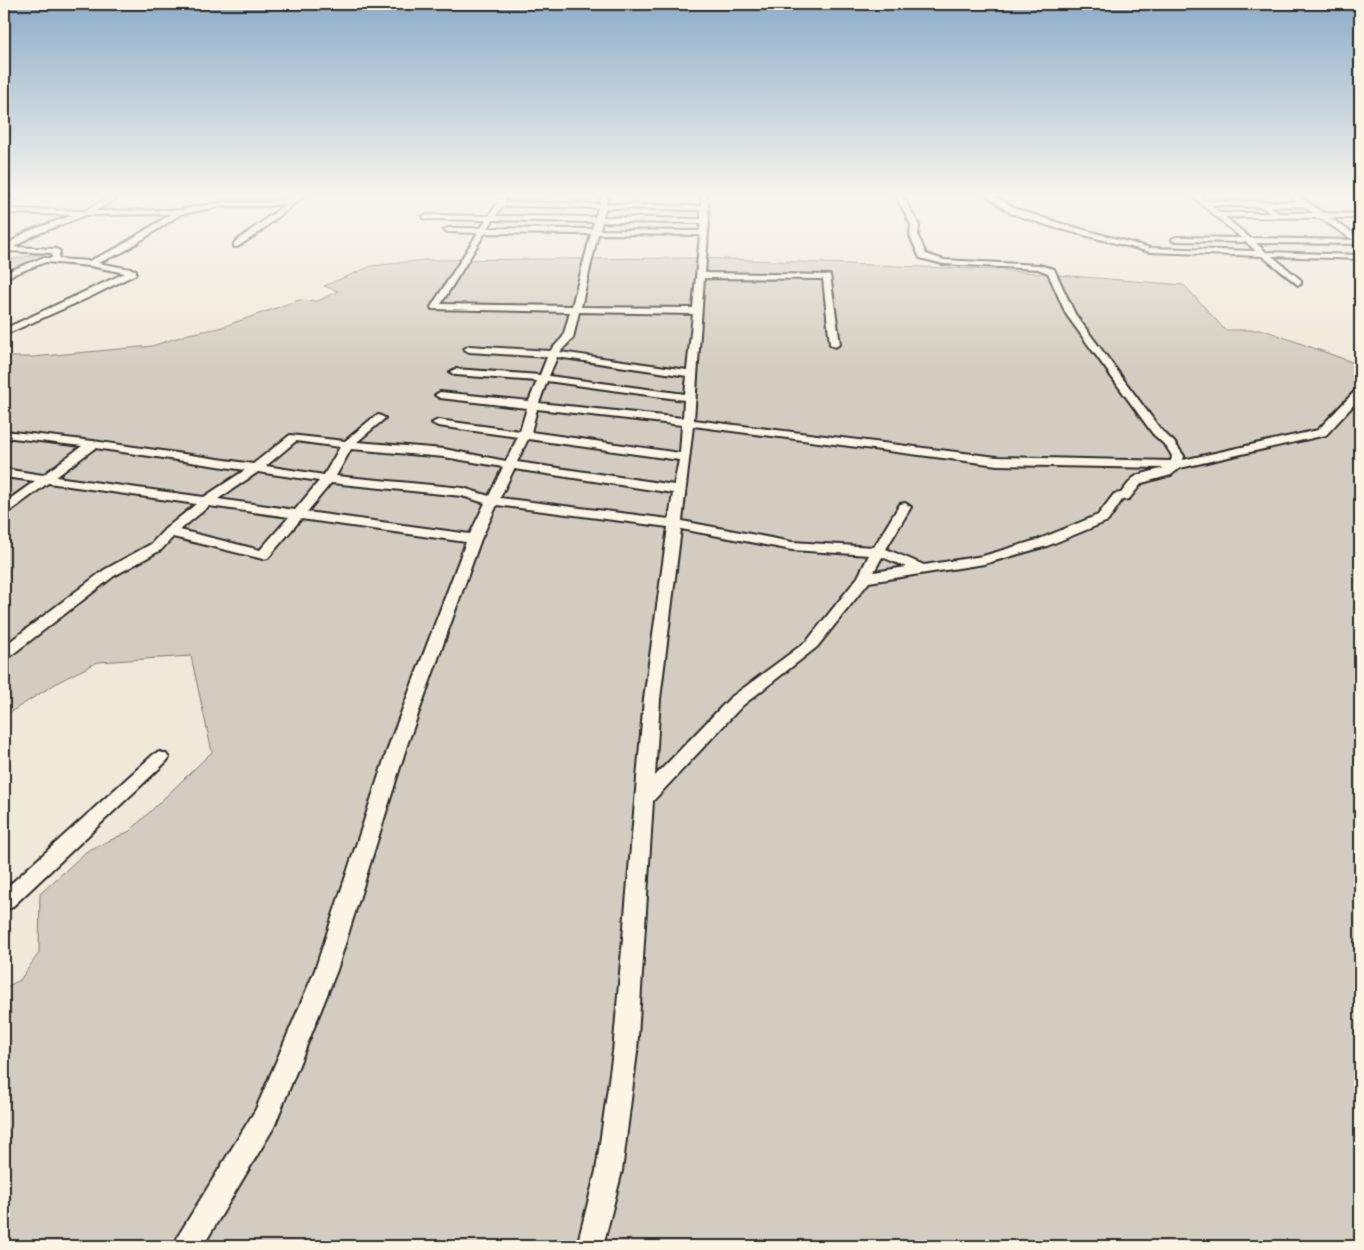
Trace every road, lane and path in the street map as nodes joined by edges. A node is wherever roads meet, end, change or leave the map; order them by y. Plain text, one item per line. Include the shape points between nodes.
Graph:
1 (56, 252) edge
2 (115, 252) edge
3 (469, 252) edge
4 (588, 252) edge
5 (703, 252) edge
6 (921, 252) edge
7 (1217, 252) edge
8 (1264, 254) junction
9 (1360, 257) edge
10 (57, 261) junction
11 (90, 264) junction
12 (701, 275) junction
13 (4, 276) edge
14 (1298, 282) dead end
15 (575, 308) junction
16 (698, 311) junction
17 (4, 332) edge
18 (835, 344) dead end
19 (469, 349) dead end
20 (554, 354) junction
21 (456, 372) dead end
22 (692, 374) junction
23 (545, 378) junction
24 (1360, 392) edge
25 (440, 396) dead end
26 (690, 398) junction
27 (533, 404) junction
28 (379, 418) dead end
29 (687, 422) junction
30 (438, 423) dead end
31 (4, 434) edge
32 (525, 434) junction
33 (93, 444) junction
34 (347, 446) junction
35 (685, 457) junction
36 (510, 465) junction
37 (1176, 465) junction
38 (256, 468) junction
39 (4, 472) edge
40 (46, 478) junction
41 (328, 479) junction
42 (680, 490) junction
43 (492, 501) junction
44 (206, 502) junction
45 (905, 507) dead end
46 (4, 509) edge
47 (300, 513) junction
48 (674, 524) junction
49 (170, 532) junction
50 (474, 539) junction
51 (878, 551) junction
52 (922, 569) junction
53 (864, 578) junction
54 (4, 653) edge
55 (160, 758) dead end
56 (644, 799) junction
57 (4, 902) edge
58 (188, 1246) edge
59 (590, 1246) edge

1 - 10 street
2 - 11 street
3 - 15 street via 435,306
4 - 15 street
5 - 12 street
6 - 37 street via 923,256 943,262 1039,266 1051,270 1071,314 1157,432 1170,444 1178,456
7 - 8 street
8 - 9 street
8 - 14 street
10 - 11 street
10 - 13 street via 45,260
11 - 17 street via 133,272
12 - 16 street
12 - 18 street via 827,277
15 - 16 street
15 - 20 street via 568,338
16 - 22 street
19 - 20 street
20 - 22 street
20 - 23 street
21 - 23 street
22 - 26 street
23 - 26 street
23 - 27 street
24 - 37 street via 1322,433
25 - 27 street
26 - 29 street
27 - 29 street
27 - 32 street
28 - 34 street
29 - 35 street
29 - 37 street via 997,461
30 - 32 street
31 - 33 street
32 - 35 street
32 - 36 street
33 - 38 street
33 - 40 street
34 - 36 street via 444,453
34 - 38 street via 294,437
34 - 41 street
35 - 42 street
36 - 42 street
36 - 43 street
37 - 52 street via 1161,475 1138,480 1125,496 1118,497 1103,518 1042,543 984,560
38 - 41 street
38 - 44 street
39 - 40 street
40 - 44 street
40 - 46 street
41 - 43 street via 463,492
41 - 47 street
42 - 48 street
43 - 48 street
43 - 50 street
44 - 47 street
44 - 49 street
45 - 51 street
47 - 49 street via 263,555
47 - 50 street
48 - 51 street via 792,546
48 - 56 street via 652,699
49 - 54 street via 156,546 109,573
50 - 58 street via 398,745 326,970 265,1118
51 - 52 street
51 - 53 street
52 - 53 street
53 - 56 street via 812,644 736,702
55 - 57 street
56 - 59 street via 625,1052 609,1171

